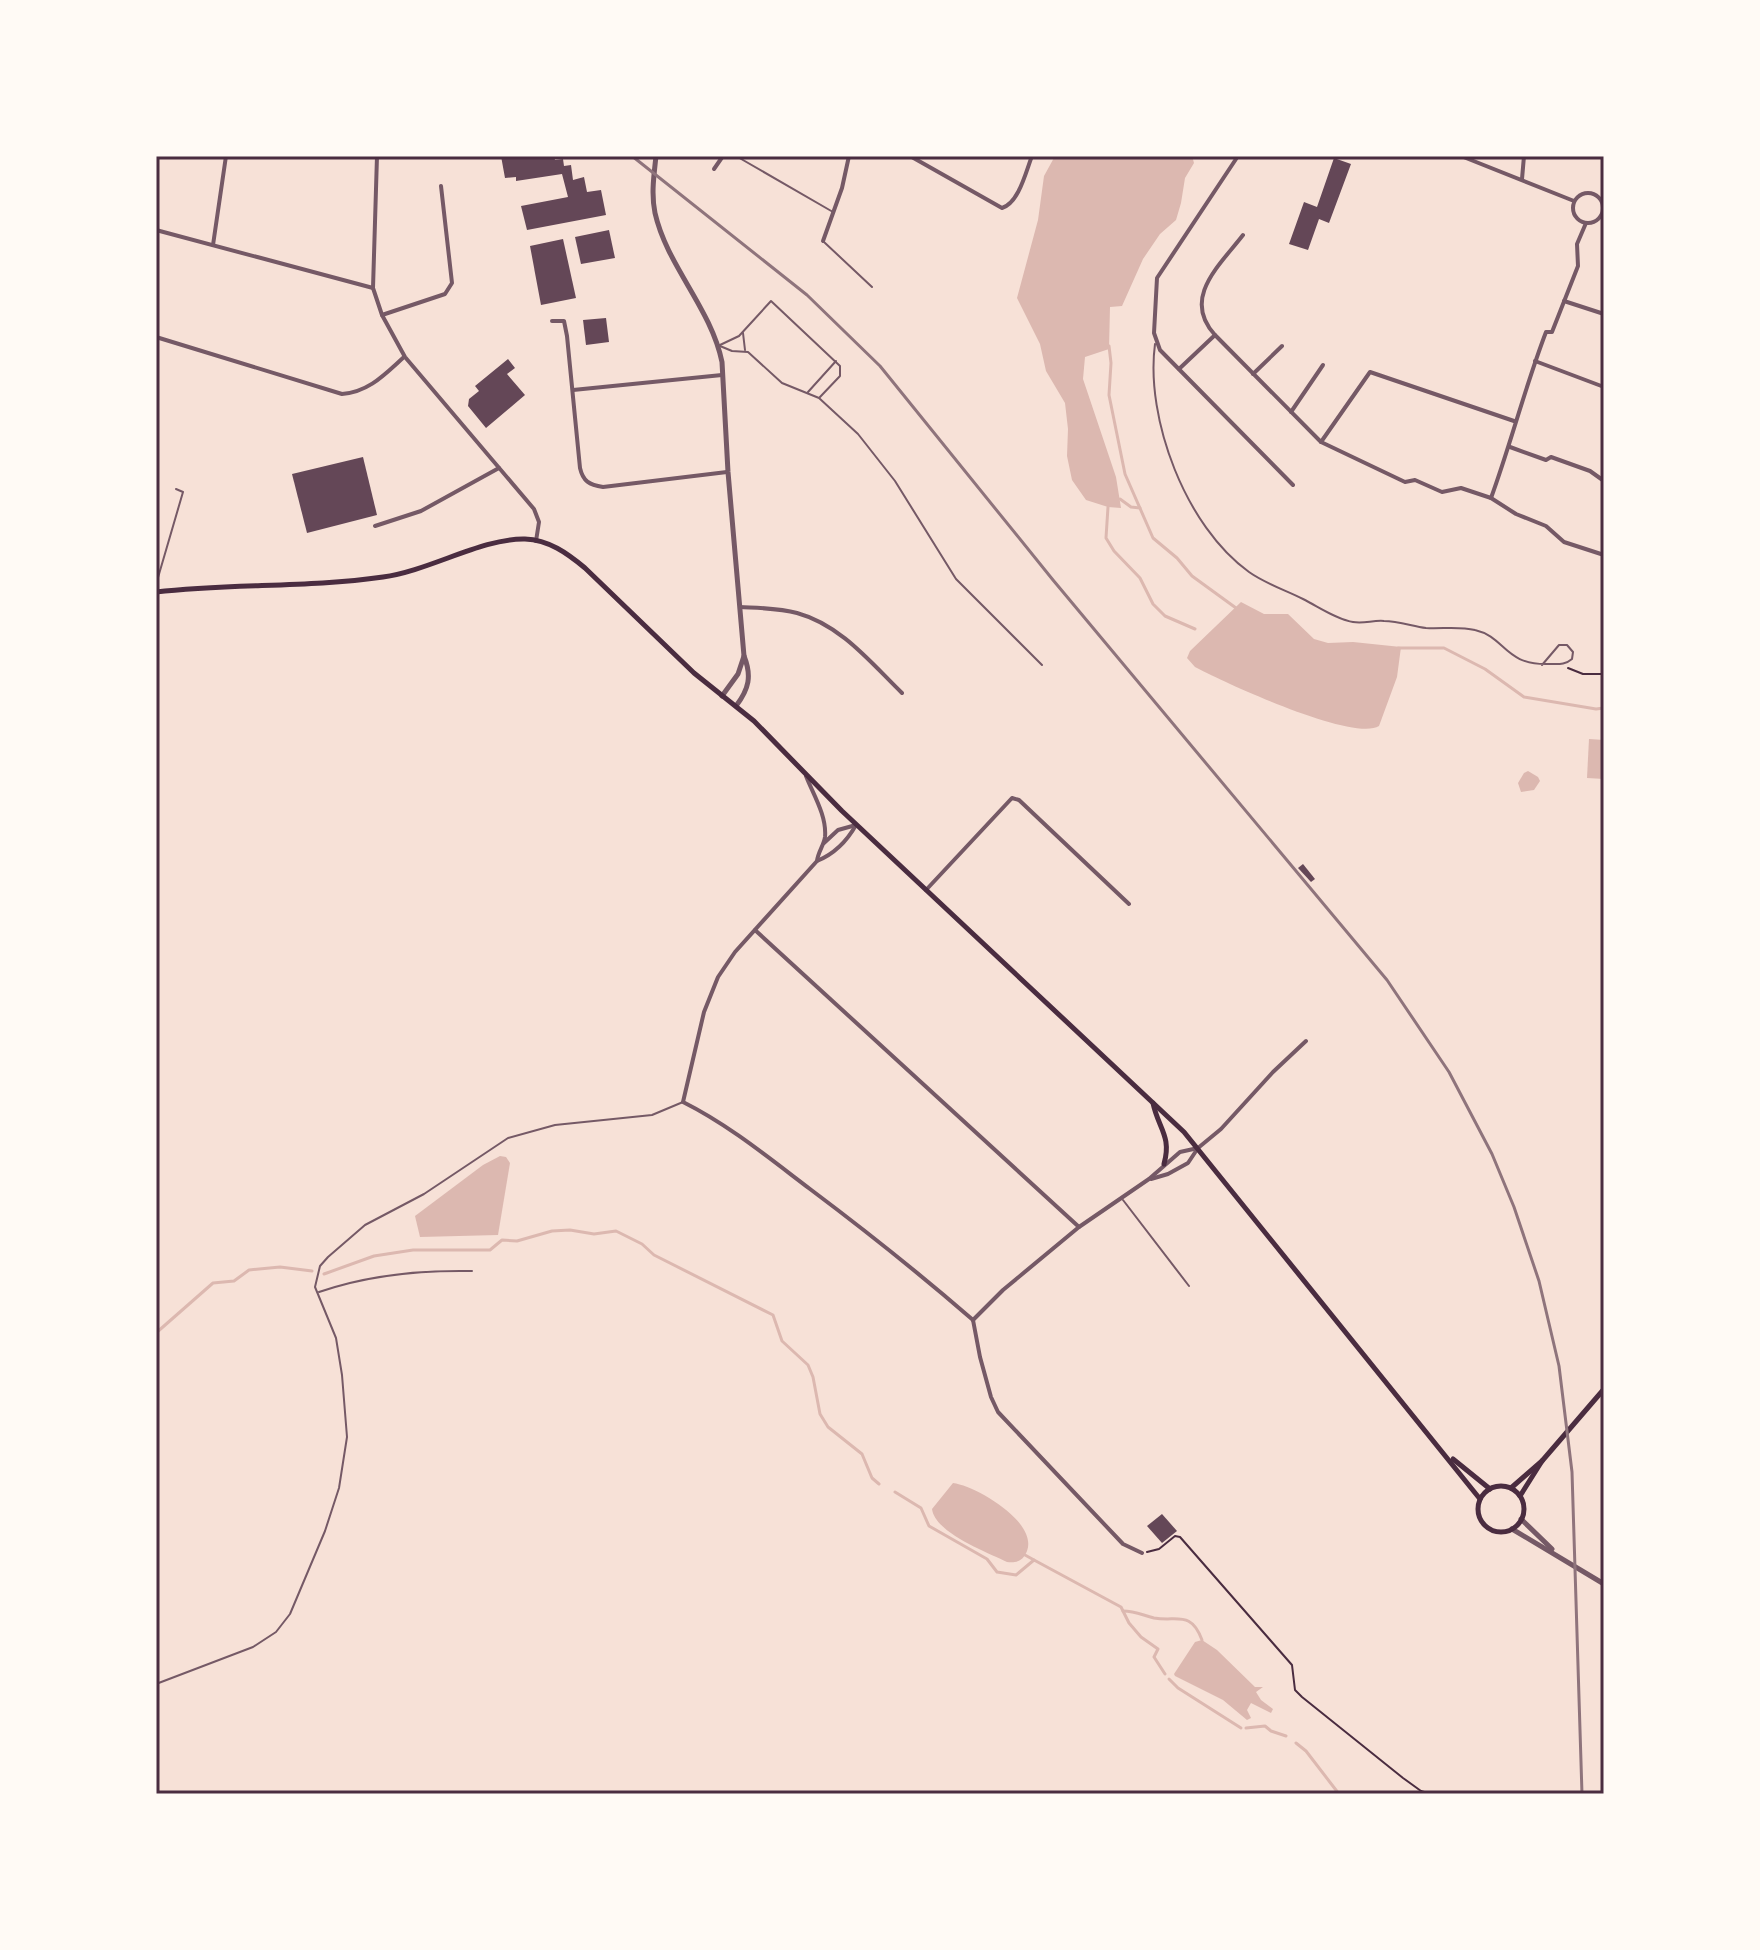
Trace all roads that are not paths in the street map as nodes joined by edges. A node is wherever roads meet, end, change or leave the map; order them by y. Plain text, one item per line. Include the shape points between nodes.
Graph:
1 (226, 156) edge
2 (377, 156) edge
3 (656, 156) edge
4 (723, 156) edge
5 (736, 156) edge
6 (849, 156) edge
7 (910, 156) edge
8 (1032, 156) edge
9 (1238, 156) edge
10 (1461, 156) edge
11 (1524, 156) edge
12 (1473, 158) edge
13 (714, 169) dead end
14 (1522, 179) junction
15 (441, 186) dead end
16 (1604, 190) edge
17 (1597, 196) junction
18 (1574, 201) junction
19 (834, 213) junction
20 (1603, 214) edge
21 (1586, 223) junction
22 (156, 230) edge
23 (1243, 235) dead end
24 (823, 241) joint
25 (213, 245) junction
26 (872, 287) dead end
27 (373, 288) junction
28 (1564, 301) junction
29 (1604, 314) edge
30 (382, 315) junction
31 (552, 321) dead end
32 (743, 332) junction
33 (1215, 335) junction
34 (156, 337) edge
35 (1155, 342) junction
36 (719, 345) junction
37 (1282, 346) dead end
38 (745, 351) junction
39 (405, 357) junction
40 (837, 361) junction
41 (1535, 361) junction
42 (1323, 365) dead end
43 (1179, 369) junction
44 (1253, 374) junction
45 (724, 375) junction
46 (1604, 387) edge
47 (573, 390) junction
48 (807, 393) junction
49 (819, 398) junction
50 (1291, 412) junction
51 (1514, 421) junction
52 (1321, 442) junction
53 (1510, 447) junction
54 (500, 468) junction
55 (728, 472) junction
56 (1604, 481) edge
57 (1293, 485) dead end
58 (176, 489) dead end
59 (1491, 498) junction
60 (375, 526) dead end
61 (536, 541) junction
62 (1604, 555) edge
63 (157, 592) edge
64 (740, 607) junction
65 (744, 656) junction
66 (1042, 665) dead end
67 (1542, 665) junction
68 (902, 693) dead end
69 (722, 696) junction
70 (736, 706) junction
71 (806, 776) junction
72 (856, 825) junction
73 (823, 845) junction
74 (817, 861) junction
75 (926, 890) junction
76 (1129, 904) dead end
77 (755, 930) junction
78 (1306, 1041) dead end
79 (683, 1102) junction
80 (1153, 1102) junction
81 (1198, 1148) junction
82 (1164, 1164) junction
83 (1149, 1179) junction
84 (1122, 1199) junction
85 (1079, 1227) junction
86 (472, 1271) dead end
87 (1189, 1286) dead end
88 (318, 1292) junction
89 (973, 1320) junction
90 (1604, 1389) edge
91 (1449, 1457) junction
92 (1542, 1461) junction
93 (1511, 1488) junction
94 (1490, 1489) junction
95 (1520, 1496) junction
96 (1480, 1499) junction
97 (1521, 1519) junction
98 (1512, 1529) junction
99 (1142, 1553) road end
100 (1556, 1553) junction
101 (1601, 1583) edge
102 (156, 1684) edge

1 - 25 street
2 - 27 street
3 - 36 street via 652,190 658,222
4 - 13 street
5 - 19 lane
6 - 19 street
7 - 8 street via 1002,208 1014,199
9 - 35 street via 1157,278
10 - 12 street
11 - 14 street
12 - 14 street
14 - 18 street
15 - 30 street via 450,289
16 - 17 street
17 - 18 street via 1583,193
17 - 20 street
18 - 21 street via 1574,214
19 - 24 street
20 - 21 street
21 - 28 street
22 - 25 street
23 - 33 street via 1202,294 1203,316
24 - 26 lane
25 - 27 street
27 - 30 street
28 - 29 street
28 - 41 street
30 - 39 street
31 - 47 street via 564,321
32 - 36 lane
32 - 38 lane
32 - 40 lane via 771,301
33 - 43 street
33 - 44 street
34 - 39 street via 342,394 369,387
35 - 43 street
35 - 67 lane via 1158,413 1175,472 1217,541 1242,567 1345,620 1474,629 1518,660
36 - 38 lane
36 - 45 street
37 - 44 street
38 - 48 lane via 782,383
39 - 54 street
40 - 48 lane
40 - 49 lane via 840,376
41 - 46 street
41 - 51 street
42 - 50 street
43 - 57 street
44 - 50 street
45 - 47 street
45 - 55 street
47 - 55 street via 580,468 588,483 603,487
48 - 49 lane
49 - 66 lane via 887,470 956,579
50 - 52 street
51 - 52 street via 1370,372
51 - 53 street
52 - 59 street via 1405,482 1415,480 1442,492 1461,488
53 - 56 street via 1590,471
53 - 59 street
54 - 60 street via 421,511
54 - 61 street via 534,509 539,522
55 - 64 street
58 - 63 lane via 183,492
59 - 62 street via 1546,526 1564,542
61 - 63 main road via 498,542 381,577
61 - 69 main road via 574,559
64 - 65 street
64 - 68 street via 817,620 848,640
65 - 69 street
65 - 70 street via 748,688
67 - 67 lane via 1556,647 1565,644 1572,650 1570,662
69 - 70 main road
70 - 71 main road
71 - 72 main road
71 - 73 street via 822,814
72 - 73 street via 838,830
72 - 74 street via 847,839
72 - 75 main road
73 - 74 street
74 - 77 street
75 - 76 street via 1012,798
75 - 80 main road
77 - 79 street via 718,977 704,1012
77 - 85 street
78 - 81 street
79 - 88 lane via 652,1115 555,1125 508,1138 338,1246 320,1266
79 - 89 street via 758,1149
80 - 81 main road
80 - 82 main road via 1168,1142
81 - 82 street via 1180,1152
81 - 83 street via 1188,1163
81 - 91 main road
82 - 83 street
83 - 84 street
84 - 85 street
84 - 87 lane
85 - 89 street
86 - 88 lane via 433,1270 347,1282
88 - 102 lane via 336,1338 347,1437 334,1506 301,1590 282,1625 262,1642
89 - 99 street via 991,1397 1007,1424 1123,1544
90 - 92 main road
91 - 94 main road
91 - 96 main road
92 - 93 main road
92 - 95 main road
93 - 94 main road
93 - 95 main road
94 - 96 main road
95 - 97 main road
96 - 98 main road via 1483,1524 1497,1531
97 - 98 main road
97 - 100 street
98 - 100 street
100 - 101 street

